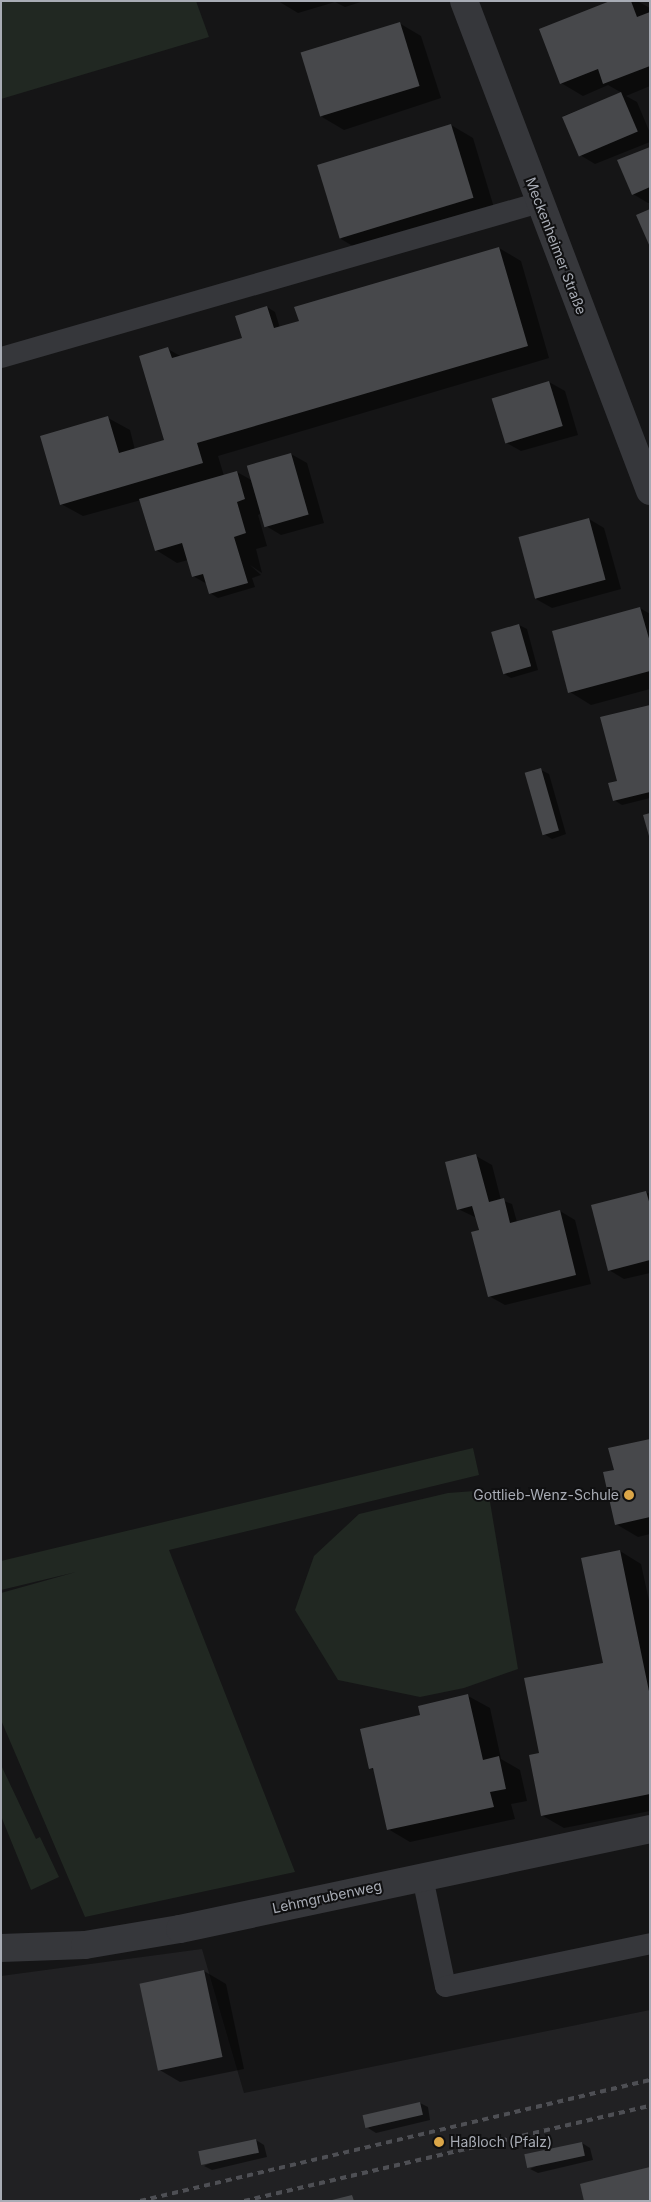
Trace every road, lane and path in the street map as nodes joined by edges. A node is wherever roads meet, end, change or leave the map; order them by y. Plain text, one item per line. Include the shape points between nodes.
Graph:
1 (464, 1) edge
2 (539, 202) junction
3 (1, 357) edge
4 (650, 490) edge
5 (650, 1829) edge
6 (422, 1877) junction
7 (650, 1943) edge
8 (1, 1948) edge

1 - 2 street, Meckenheimer Straße
2 - 3 lane
2 - 4 street, Meckenheimer Straße
5 - 6 street, Lehmgrubenweg
6 - 7 lane via 445,1986
6 - 8 street, Lehmgrubenweg via 180,1929 85,1945

